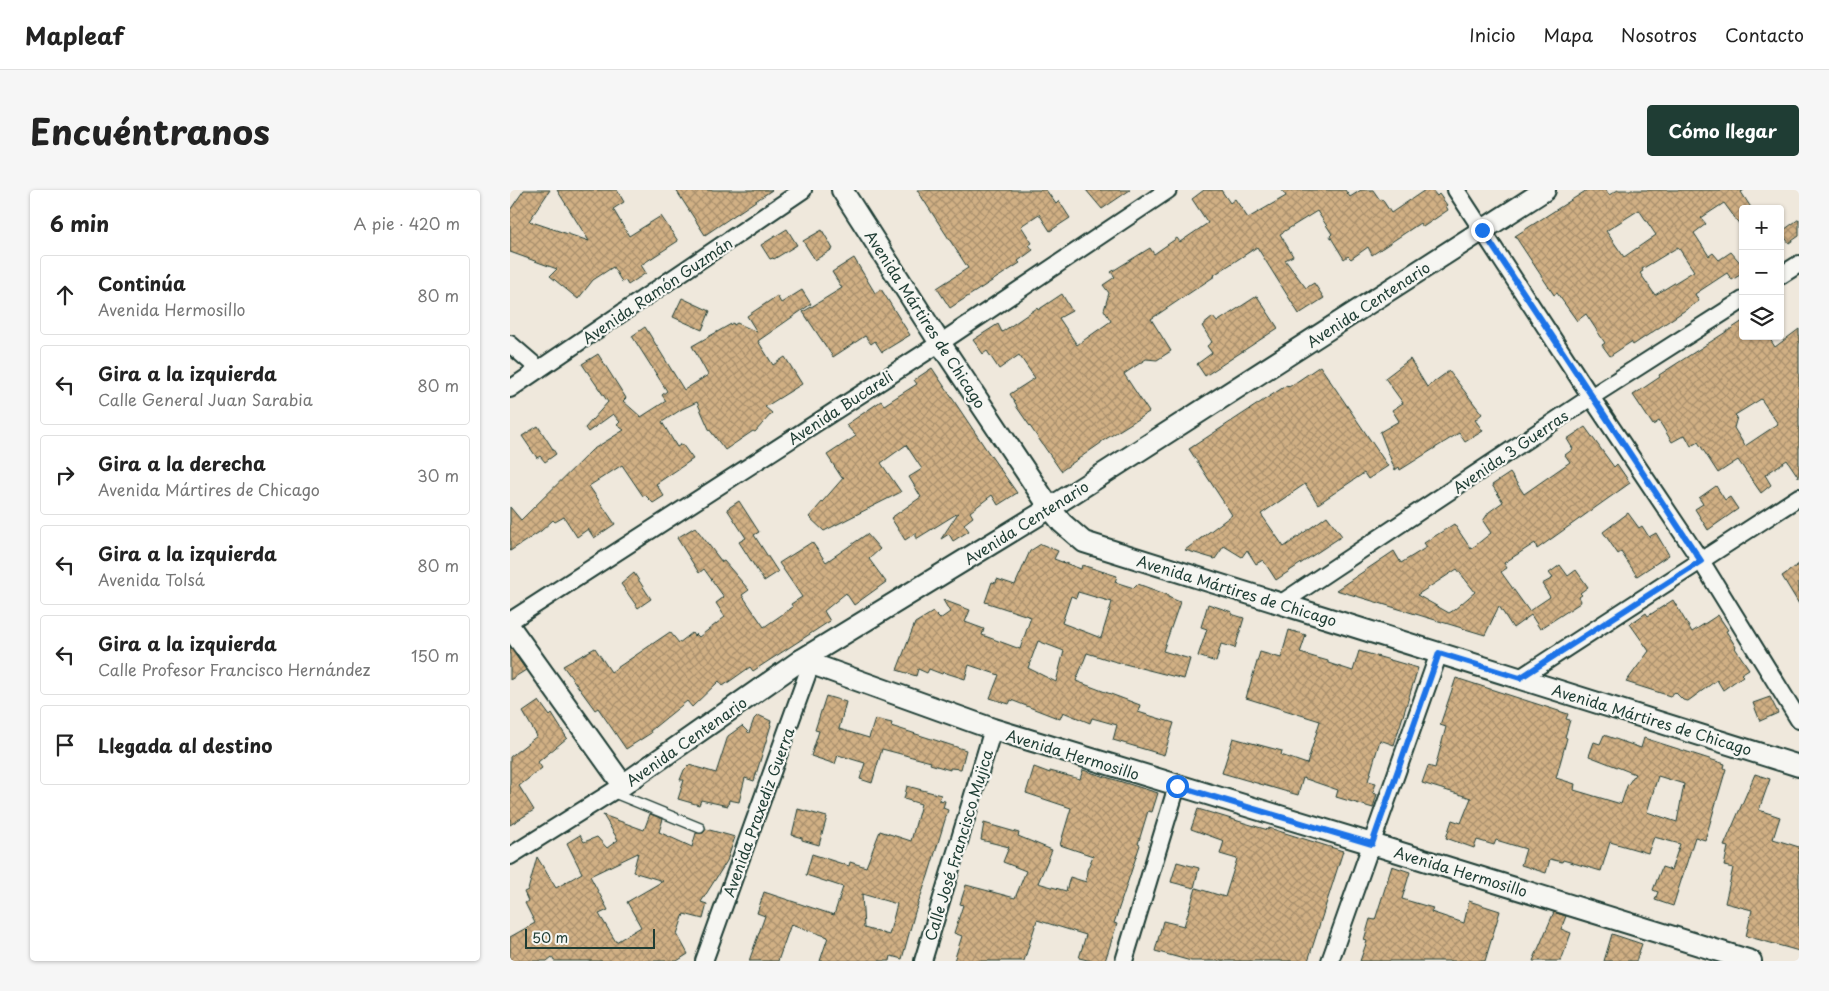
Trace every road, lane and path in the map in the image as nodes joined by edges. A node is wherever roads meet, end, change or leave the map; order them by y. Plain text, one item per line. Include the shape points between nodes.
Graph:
1 (804, 190) edge
2 (842, 190) edge
3 (1168, 190) edge
4 (1456, 190) edge
5 (1545, 190) edge
6 (1482, 230) junction
7 (1799, 264) edge
8 (1784, 273) edge
9 (1739, 303) edge
10 (940, 343) junction
11 (510, 344) edge
12 (539, 369) junction
13 (510, 389) edge
14 (1591, 397) junction
15 (1799, 497) edge
16 (1050, 508) junction
17 (1701, 561) junction
18 (1280, 604) junction
19 (510, 622) edge
20 (510, 627) edge
21 (1439, 653) junction
22 (806, 662) junction
23 (1520, 678) junction
24 (1799, 720) edge
25 (993, 729) junction
26 (1799, 766) edge
27 (1177, 786) junction
28 (618, 788) junction
29 (700, 828) dead end
30 (1372, 844) junction
31 (510, 856) edge
32 (704, 961) edge
33 (923, 961) edge
34 (1124, 961) edge
35 (1330, 961) edge
36 (1751, 961) edge

1 - 12 street, Avenida Ramón Guzmán
2 - 10 street, Avenida Mártires de Chicago
3 - 10 street, Avenida Bucareli
4 - 6 street
5 - 6 street, Avenida Centenario
6 - 14 street
6 - 16 street, Avenida Centenario
7 - 8 street
9 - 14 street, Avenida 3 Guerras
10 - 16 street, Avenida Mártires de Chicago
10 - 19 street, Avenida Bucareli
11 - 12 street
12 - 13 street, Avenida Ramón Guzmán
14 - 17 street
14 - 18 street, Avenida 3 Guerras
15 - 17 street
16 - 18 street, Avenida Mártires de Chicago via 1084,542
16 - 22 street, Avenida Centenario
17 - 23 street
17 - 24 street
18 - 21 street, Avenida Mártires de Chicago
20 - 28 street
21 - 23 street, Avenida Mártires de Chicago
21 - 30 street
22 - 25 street, Avenida Hermosillo
22 - 28 street, Avenida Centenario
22 - 32 street, Avenida Praxediz Guerra
23 - 26 street, Avenida Mártires de Chicago
25 - 27 street, Avenida Hermosillo
25 - 33 street, Calle José Francisco Mujica
27 - 30 street, Avenida Hermosillo
27 - 34 street
28 - 29 lane
28 - 31 street, Avenida Centenario
30 - 35 street
30 - 36 street, Avenida Hermosillo

